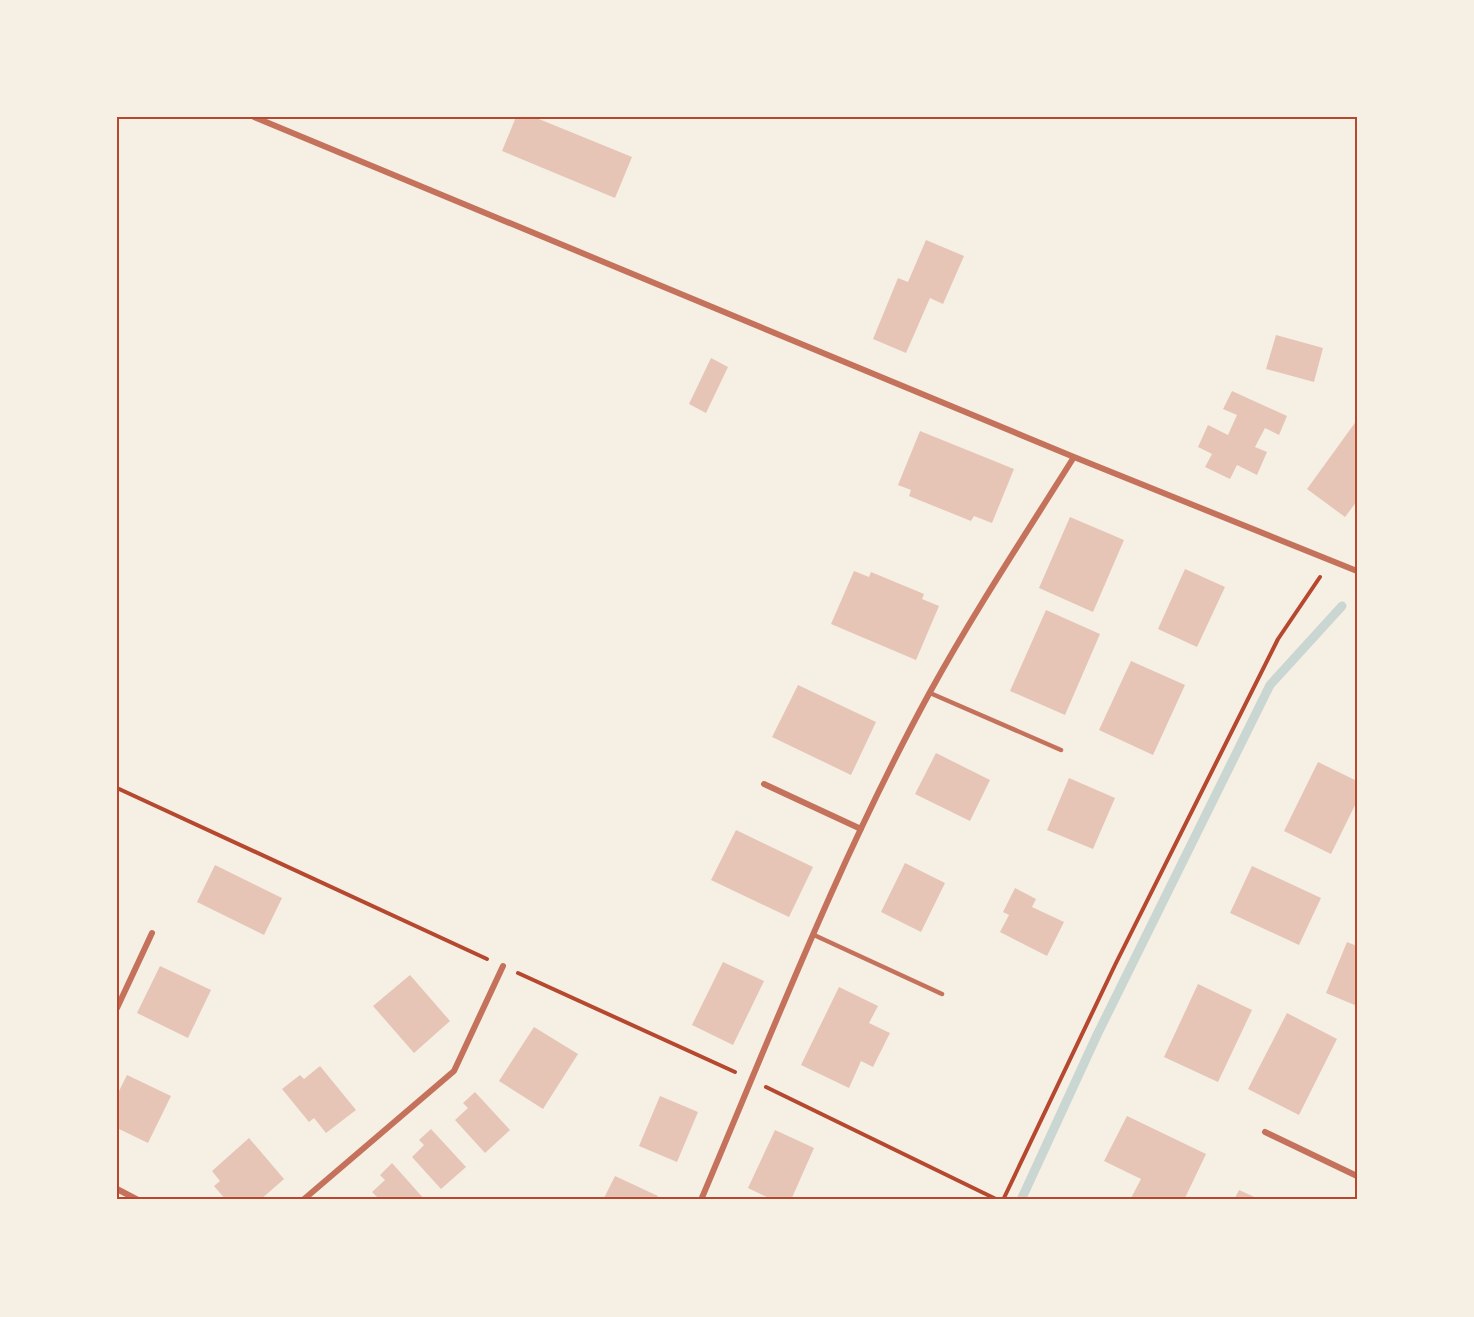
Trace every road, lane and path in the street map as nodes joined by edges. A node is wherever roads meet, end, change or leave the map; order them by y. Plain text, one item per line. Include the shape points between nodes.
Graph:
1 (254, 117) edge
2 (1074, 457) junction
3 (1330, 561) junction
4 (1357, 571) edge
5 (930, 693) junction
6 (1061, 750) dead end
7 (764, 784) dead end
8 (117, 788) edge
9 (861, 829) junction
10 (152, 933) dead end
11 (814, 935) junction
12 (503, 966) junction
13 (942, 994) dead end
14 (117, 1008) edge
15 (752, 1080) junction
16 (1265, 1132) dead end
17 (1357, 1176) edge
18 (117, 1189) edge
19 (138, 1200) edge
20 (303, 1200) edge
21 (701, 1200) edge
22 (998, 1200) edge
23 (1003, 1200) edge

1 - 2 street
2 - 3 street
2 - 5 street
3 - 4 street
3 - 23 path via 1278,639
5 - 6 lane
5 - 9 street
7 - 9 street
8 - 12 path
9 - 11 street
10 - 14 street
11 - 13 lane
11 - 15 street
12 - 15 path
12 - 20 street via 454,1071
15 - 21 street
15 - 22 path
16 - 17 street
18 - 19 street

